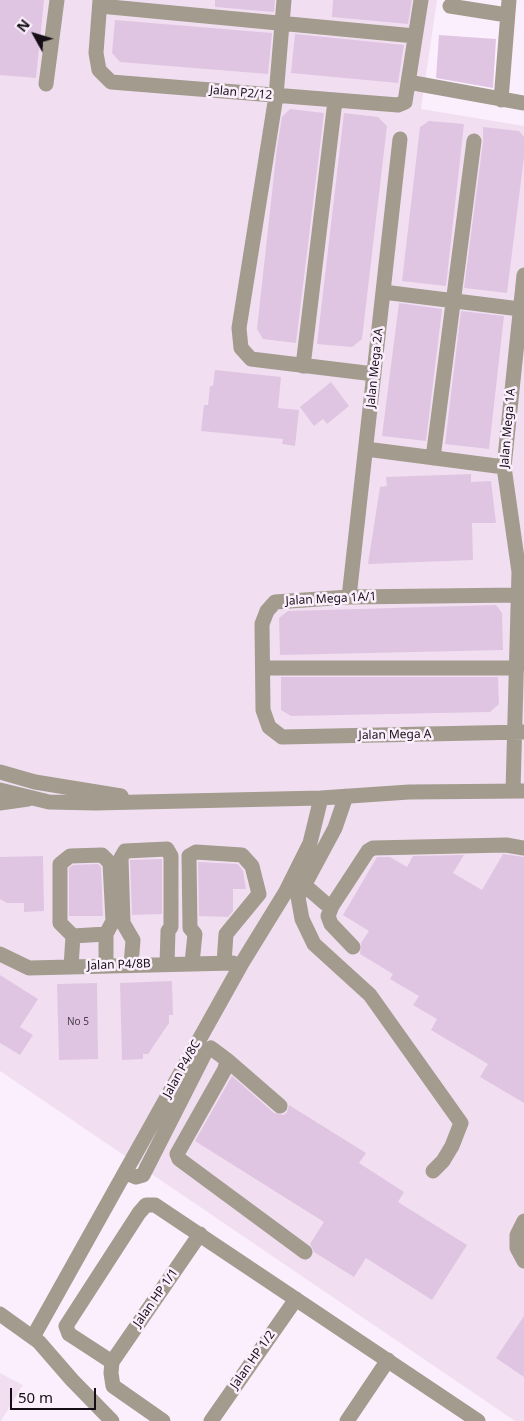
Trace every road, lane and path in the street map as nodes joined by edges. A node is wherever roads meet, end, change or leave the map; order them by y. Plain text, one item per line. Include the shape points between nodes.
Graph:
1 (56, 0) edge
2 (284, 0) edge
3 (420, 0) edge
4 (509, 0) edge
5 (100, 3) edge
6 (450, 6) dead end
7 (507, 15) junction
8 (282, 22) junction
9 (414, 36) junction
10 (408, 82) junction
11 (46, 84) dead end
12 (276, 96) junction
13 (501, 100) junction
14 (335, 101) junction
15 (524, 103) edge
16 (400, 139) dead end
17 (474, 141) dead end
18 (524, 275) edge
19 (383, 292) junction
20 (453, 301) junction
21 (520, 309) junction
22 (303, 366) junction
23 (374, 374) junction
24 (366, 449) junction
25 (433, 458) junction
26 (504, 467) junction
27 (518, 595) junction
28 (349, 598) junction
29 (263, 668) junction
30 (517, 668) junction
31 (268, 727) joint
32 (520, 732) edge
33 (0, 772) edge
34 (0, 790) edge
35 (519, 791) edge
36 (346, 796) junction
37 (32, 797) junction
38 (321, 798) junction
39 (150, 801) junction
40 (0, 803) edge
41 (524, 848) edge
42 (303, 884) junction
43 (332, 906) junction
44 (106, 934) junction
45 (73, 936) junction
46 (353, 947) dead end
47 (0, 954) edge
48 (192, 963) junction
49 (224, 963) junction
50 (242, 963) junction
51 (167, 964) junction
52 (131, 965) junction
53 (106, 966) junction
54 (71, 967) junction
55 (227, 1060) junction
56 (280, 1106) dead end
57 (433, 1171) dead end
58 (126, 1173) junction
59 (524, 1221) edge
60 (200, 1234) junction
61 (305, 1252) dead end
62 (524, 1261) edge
63 (296, 1299) junction
64 (0, 1314) edge
65 (33, 1337) junction
66 (388, 1360) junction
67 (112, 1362) junction
68 (112, 1421) edge
69 (162, 1421) edge
70 (211, 1421) edge
71 (347, 1421) edge
72 (478, 1421) edge

1 - 11 street
2 - 8 street
3 - 9 street
4 - 7 street
5 - 8 street
5 - 12 street, Jalan P2/12 via 96,53 99,70 111,82
6 - 7 street
7 - 13 street
8 - 9 street
8 - 12 street
9 - 10 street
10 - 13 street
10 - 14 street, Jalan P2/12 via 405,102 398,105
12 - 14 street, Jalan P2/12
12 - 22 street via 239,328 241,348 251,359
13 - 15 street
14 - 22 street
16 - 19 street, Jalan Mega 2A
17 - 20 street
18 - 21 street, Jalan Mega 1A
19 - 20 street
19 - 23 street, Jalan Mega 2A
20 - 21 street
20 - 25 street
21 - 26 street, Jalan Mega 1A
22 - 23 street
23 - 24 street, Jalan Mega 2A
24 - 25 street
24 - 28 street, Jalan Mega 2A
25 - 26 street
26 - 27 street, Jalan Mega 1A via 519,572
27 - 28 street, Jalan Mega 1A/1
27 - 30 street, Jalan Mega 1A
28 - 29 street, Jalan Mega 1A/1 via 275,602 266,611 262,624
29 - 30 street
29 - 31 street, Jalan Mega 1A/1 via 263,710
30 - 32 street, Jalan Mega 1A
31 - 32 street, Jalan Mega A via 282,737
32 - 35 street, Jalan Mega 1A
33 - 39 street via 36,782
34 - 37 street
35 - 36 street
36 - 38 street
36 - 42 street via 335,828
37 - 39 street via 49,802
37 - 40 street via 19,802
38 - 39 street
38 - 50 street, Jalan P4/8C via 310,843 286,893
41 - 43 street via 373,848
42 - 43 street
42 - 57 street via 298,897 302,919 314,944 370,995 461,1123 452,1146
43 - 46 street via 328,916 331,924
44 - 45 street
44 - 45 street via 113,921 110,863 102,854 70,856 60,864 60,922
44 - 53 street
45 - 54 street
47 - 54 street, Jalan P4/8B via 29,968
48 - 49 street, Jalan P4/8B
48 - 49 street via 195,934 190,928 189,856 196,852 242,855 252,866 259,894 226,934
48 - 51 street, Jalan P4/8B
49 - 50 street, Jalan P4/8B
50 - 58 street, Jalan P4/8C
51 - 52 street, Jalan P4/8B
51 - 52 street via 168,931 172,927 171,856 167,849 125,851 121,858 123,923 133,940
52 - 53 street, Jalan P4/8B
53 - 54 street, Jalan P4/8B
55 - 56 street
55 - 58 street via 211,1048 205,1053 143,1175 136,1177
55 - 61 street via 177,1154 179,1159
58 - 65 street, Jalan P4/8C
59 - 62 street via 517,1242
60 - 63 street
60 - 67 street, Jalan HP 1/1
60 - 67 street via 155,1205 146,1205 139,1213 66,1326 69,1334
63 - 66 street
63 - 70 street, Jalan HP 1/2
64 - 65 street
65 - 68 street
66 - 71 street
66 - 72 street
67 - 69 street via 114,1386

